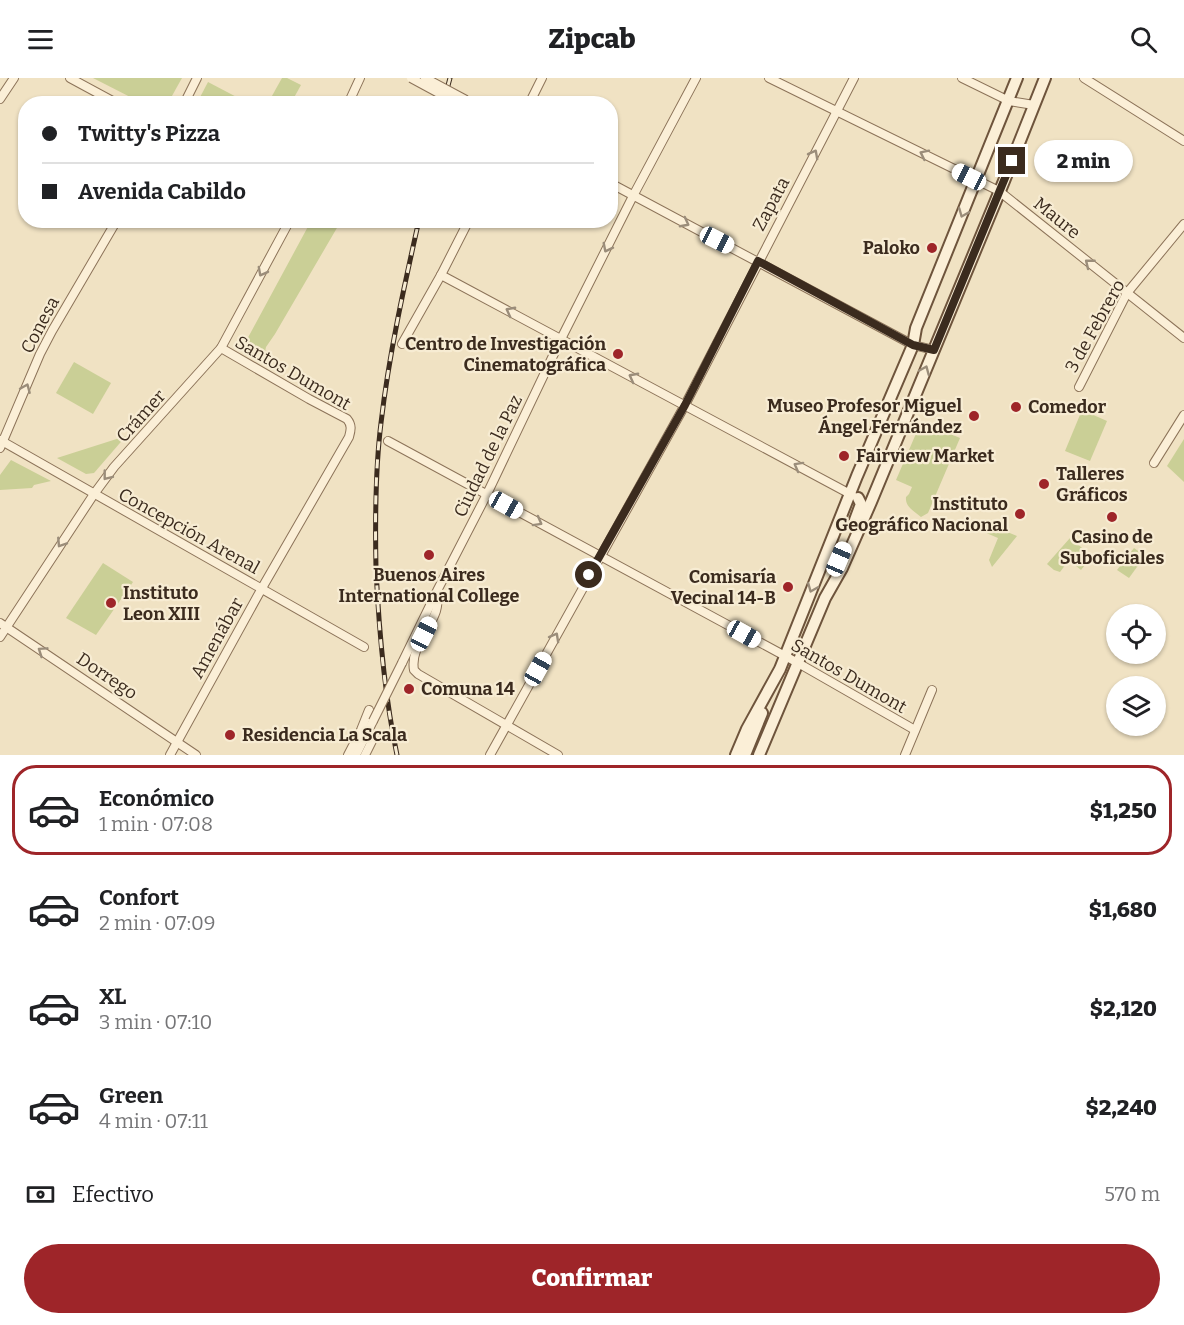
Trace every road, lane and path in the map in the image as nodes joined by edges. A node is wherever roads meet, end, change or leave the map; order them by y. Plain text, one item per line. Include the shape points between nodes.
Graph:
1 (14, 78) edge
2 (70, 78) edge
3 (197, 78) edge
4 (360, 78) edge
5 (411, 78) edge
6 (425, 78) edge
7 (542, 78) edge
8 (696, 78) edge
9 (769, 78) edge
10 (854, 78) edge
11 (962, 78) edge
12 (1017, 78) edge
13 (1045, 78) edge
14 (1084, 78) edge
15 (103, 96) edge
16 (188, 96) edge
17 (352, 96) edge
18 (452, 96) edge
19 (456, 96) edge
20 (533, 96) edge
21 (0, 99) edge
22 (1009, 101) junction
23 (1034, 105) junction
24 (837, 111) junction
25 (1184, 141) edge
26 (977, 180) junction
27 (618, 188) edge
28 (999, 191) junction
29 (633, 196) junction
30 (1184, 224) edge
31 (618, 226) edge
32 (112, 228) edge
33 (286, 228) edge
34 (465, 228) edge
35 (617, 228) edge
36 (758, 261) junction
37 (441, 275) junction
38 (1127, 293) junction
39 (1184, 338) edge
40 (561, 339) junction
41 (402, 344) dead end
42 (913, 345) junction
43 (220, 348) junction
44 (934, 350) junction
45 (1078, 387) dead end
46 (685, 405) junction
47 (1184, 414) edge
48 (351, 423) joint
49 (388, 441) dead end
50 (1, 443) edge
51 (1154, 463) dead end
52 (93, 494) junction
53 (487, 494) junction
54 (854, 496) junction
55 (600, 556) junction
56 (262, 588) junction
57 (438, 590) junction
58 (825, 598) junction
59 (3, 625) edge
60 (0, 637) edge
61 (364, 647) dead end
62 (785, 656) junction
63 (798, 663) junction
64 (780, 669) junction
65 (792, 677) junction
66 (932, 690) dead end
67 (369, 710) dead end
68 (507, 726) junction
69 (915, 730) junction
70 (374, 737) dead end
71 (178, 742) junction
72 (170, 755) edge
73 (196, 755) edge
74 (348, 755) edge
75 (356, 755) edge
76 (365, 755) edge
77 (490, 755) edge
78 (558, 755) edge
79 (736, 755) edge
80 (745, 755) edge
81 (759, 755) edge
82 (766, 755) edge
83 (905, 755) edge

1 - 21 street
2 - 15 street
3 - 16 street
4 - 17 street
5 - 18 street, bridge
6 - 19 street, bridge
7 - 20 street
8 - 29 street, Ciudad de la Paz
9 - 24 street, Maure
10 - 24 street, Zapata
11 - 22 street
12 - 22 main road
13 - 23 main road
14 - 25 street
22 - 23 street
22 - 26 main road
23 - 28 main road
26 -> 24 street, Maure
36 -> 24 street, Zapata
26 - 28 street, Maure
26 -> 42 main road via 916,328
27 - 29 street
38 -> 28 street, Maure
28 - 44 main road
29 -> 31 street, Ciudad de la Paz
29 -> 36 street
30 - 38 street, 3 de Febrero
50 -> 32 street, Conesa via 40,354
33 -> 43 street, Crámer
34 - 37 street
35 -> 40 street, Ciudad de la Paz
36 - 42 street
36 - 46 street, Zapata
40 -> 37 street
37 - 41 street
38 - 39 street, Maure
38 - 45 street, 3 de Febrero
46 -> 40 street
40 - 53 street, Ciudad de la Paz
42 - 44 street
42 - 54 main road
43 - 48 street, Santos Dumont
43 -> 52 street, Crámer
58 -> 44 main road via 846,559
54 -> 46 street
46 - 55 street, Zapata
47 - 51 street
48 - 56 street, Amenábar via 349,437
49 - 53 street, Santos Dumont
50 - 52 street, Concepción Arenal
52 - 56 street, Concepción Arenal
52 -> 59 street, Crámer
53 -> 55 street, Santos Dumont
53 - 57 street, Ciudad de la Paz
54 - 58 main road via 861,504
54 -> 62 main road
55 - 62 street, Santos Dumont
68 -> 55 street, Zapata
56 - 61 street, Concepción Arenal
56 - 71 street, Amenábar
57 - 68 street, Ciudad de la Paz via 435,613 414,655 414,670
57 - 75 street, Ciudad de la Paz, bridge
58 - 63 main road
59 - 60 street, Crámer
71 -> 59 street, Dorrego
62 - 63 street, Santos Dumont
62 - 64 main road
63 - 65 main road
63 - 69 street, Santos Dumont
64 - 79 main road
64 - 80 main road
65 - 81 main road
65 - 82 main road
66 - 69 street
67 - 74 street
68 - 77 street, Zapata
68 - 78 street
69 - 83 street
70 - 76 street
71 - 72 street, Amenábar
71 - 73 street, Dorrego

